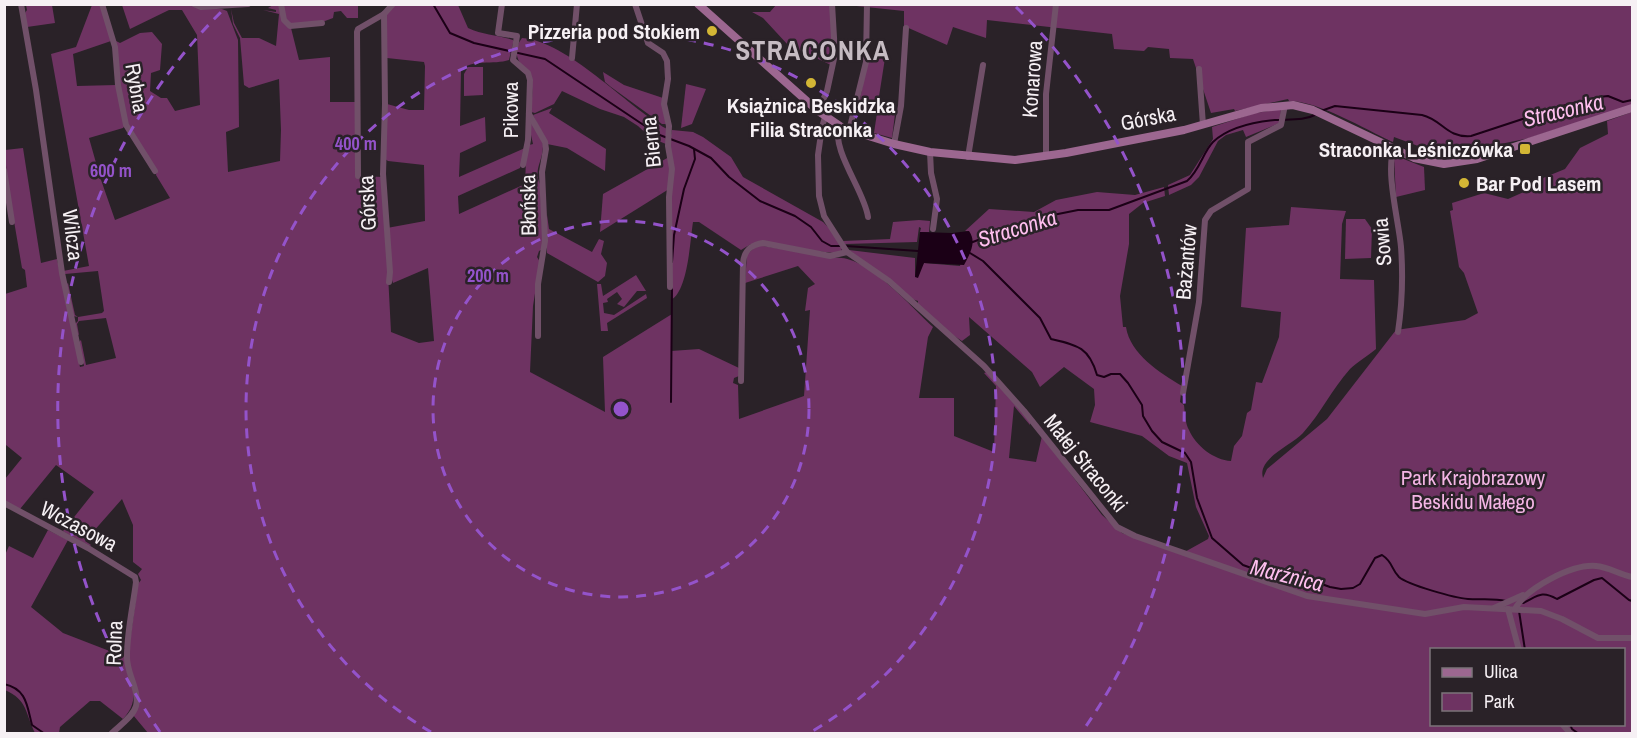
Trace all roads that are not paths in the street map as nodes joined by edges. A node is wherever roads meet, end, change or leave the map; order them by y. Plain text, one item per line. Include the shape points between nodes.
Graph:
1 (21, 4) edge
2 (102, 4) edge
3 (194, 4) edge
4 (248, 4) edge
5 (281, 4) edge
6 (393, 4) edge
7 (502, 4) edge
8 (577, 4) edge
9 (635, 4) edge
10 (832, 4) edge
11 (867, 4) edge
12 (1056, 4) edge
13 (701, 5) edge
14 (384, 14) junction
15 (322, 23) dead end
16 (906, 28) dead end
17 (572, 58) dead end
18 (983, 65) dead end
19 (1199, 69) dead end
20 (1284, 105) junction
21 (1632, 108) edge
22 (529, 114) junction
23 (822, 114) junction
24 (1203, 125) junction
25 (839, 126) junction
26 (849, 131) junction
27 (894, 144) junction
28 (1394, 149) junction
29 (930, 152) junction
30 (1046, 156) junction
31 (968, 157) junction
32 (523, 165) dead end
33 (4, 170) edge
34 (155, 171) dead end
35 (358, 176) dead end
36 (868, 217) dead end
37 (12, 222) dead end
38 (933, 229) dead end
39 (846, 251) junction
40 (388, 282) dead end
41 (670, 287) dead end
42 (1398, 332) dead end
43 (538, 336) dead end
44 (81, 362) dead end
45 (741, 381) dead end
46 (1183, 393) dead end
47 (4, 503) edge
48 (1632, 577) edge
49 (136, 579) joint
50 (1526, 595) junction
51 (1494, 608) junction
52 (1513, 608) junction
53 (1632, 638) edge
54 (1519, 648) edge
55 (111, 734) edge

1 - 44 street, Wilcza via 62,273
2 - 34 street, Rybna via 115,47 126,125
3 - 4 street
5 - 15 street via 284,20 290,26
6 - 14 street, Górska
7 - 22 street, Pikowa via 498,33 517,36 513,60 531,80
8 - 17 street
9 - 41 street, Bierna via 648,43 666,58 664,104 672,169
10 - 23 street via 835,54
11 - 26 street via 866,62
12 - 30 street, Konarowa via 1046,94
13 - 23 street, Górska
14 - 35 street, Górska via 357,32
14 - 40 street, Górska via 383,174
16 - 27 street via 901,106
18 - 31 street
19 - 24 street
20 - 24 street, Górska
20 - 28 street, Górska via 1313,110
20 - 46 street, Bażantów via 1282,120 1248,142 1248,189 1206,218 1199,302
21 - 28 street, Górska via 1458,163 1430,163
22 - 32 street, Pikowa
22 - 43 street, Błońska via 546,149 542,172 545,242 538,284
23 - 25 street, Górska
23 - 39 street via 819,196 824,216
24 - 30 street, Górska
25 - 26 street, Górska
25 - 36 street via 837,138
26 - 27 street, Górska
27 - 29 street, Górska
28 - 42 street, Sowia via 1393,181 1401,259
29 - 31 street, Górska
29 - 38 street via 937,199
30 - 31 street, Górska via 1014,160
33 - 37 street
39 - 45 street via 830,256 763,243 747,250 743,263
39 - 51 street, Małej Straconki via 889,281 984,366 1110,521 1124,531 1308,596 1425,614 1464,607
47 - 49 street, Wczasowa
48 - 50 street via 1595,565 1552,578
49 - 55 street, Rolna via 127,666 136,703 130,716
50 - 51 street
50 - 52 street
51 - 52 street, Małej Straconki
52 - 53 street, Małej Straconki via 1550,614 1598,638
52 - 54 street

